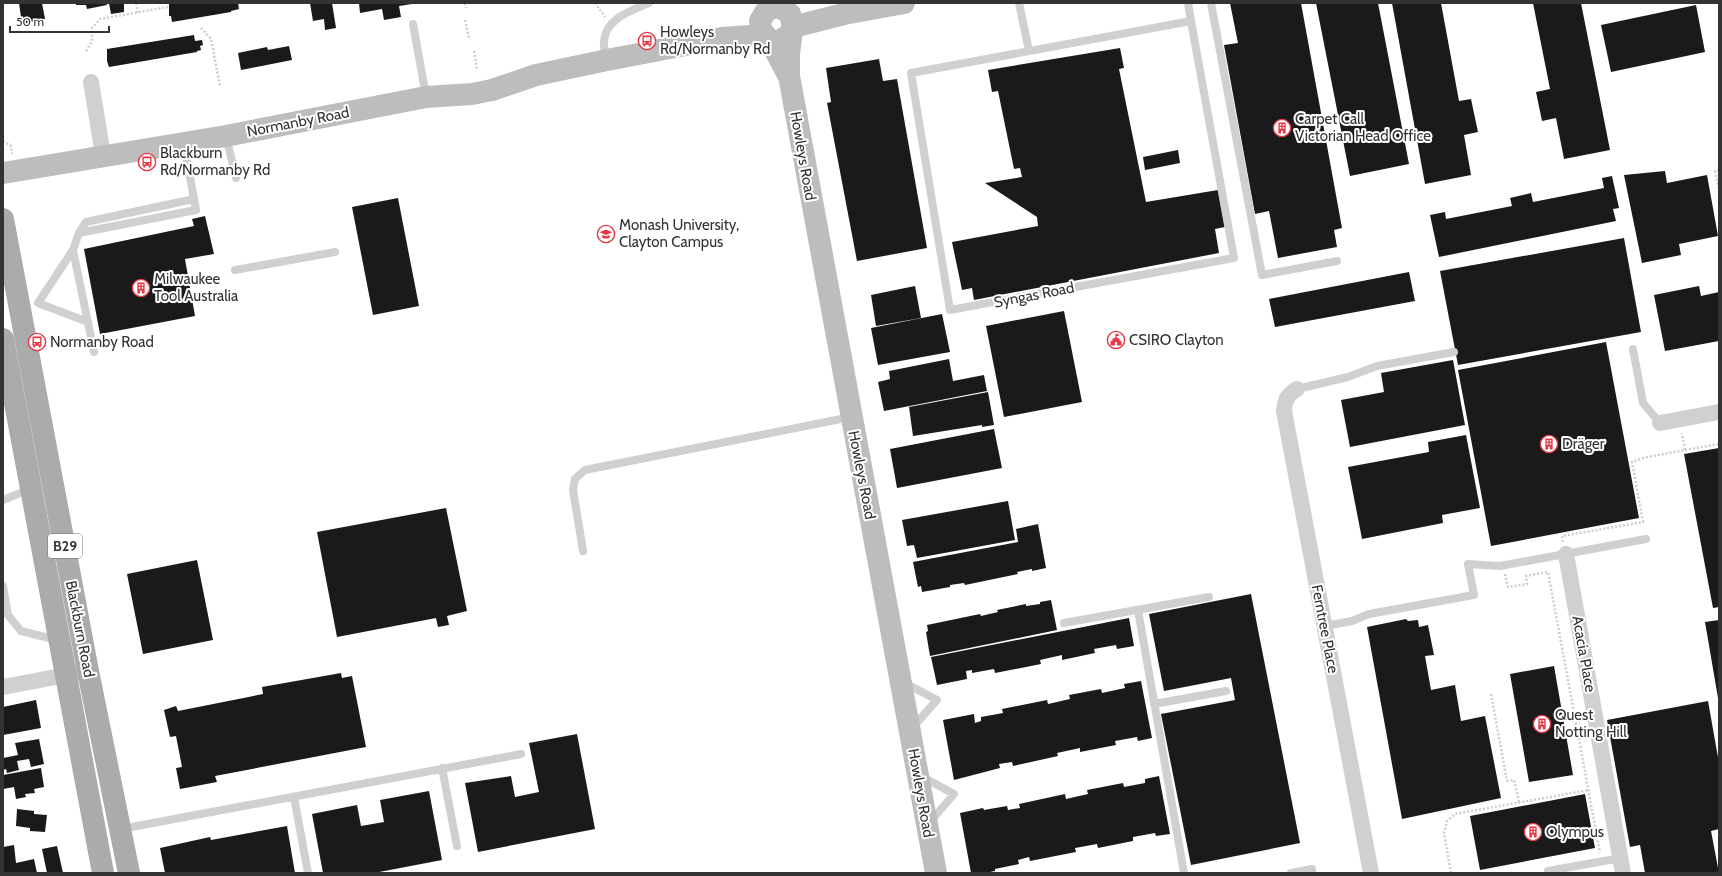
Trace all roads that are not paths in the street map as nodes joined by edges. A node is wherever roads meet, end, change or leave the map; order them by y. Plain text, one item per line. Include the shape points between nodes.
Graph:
1 (649, 3) edge
2 (904, 3) edge
3 (1019, 3) edge
4 (1188, 3) edge
5 (1211, 3) edge
6 (780, 14) edge
7 (1191, 21) junction
8 (413, 24) dead end
9 (767, 37) junction
10 (722, 38) junction
11 (1029, 51) junction
12 (607, 60) junction
13 (789, 76) junction
14 (92, 82) dead end
15 (426, 97) junction
16 (226, 136) junction
17 (184, 143) junction
18 (103, 155) junction
19 (3, 173) edge
20 (236, 178) dead end
21 (3, 219) edge
22 (73, 250) junction
23 (335, 252) dead end
24 (1337, 261) dead end
25 (235, 270) dead end
26 (28, 304) junction
27 (88, 322) junction
28 (4, 349) edge
29 (1633, 349) dead end
30 (94, 352) dead end
31 (1454, 352) dead end
32 (1297, 389) joint
33 (1719, 412) edge
34 (852, 417) junction
35 (1660, 423) joint
36 (31, 489) junction
37 (3, 500) edge
38 (1646, 539) dead end
39 (583, 551) dead end
40 (1566, 554) junction
41 (3, 586) edge
42 (1210, 597) dead end
43 (1138, 610) junction
44 (1064, 623) dead end
45 (1325, 626) junction
46 (60, 640) junction
47 (88, 671) junction
48 (66, 675) junction
49 (900, 680) junction
50 (3, 687) edge
51 (1226, 691) dead end
52 (1154, 704) junction
53 (910, 731) junction
54 (521, 754) dead end
55 (442, 768) junction
56 (918, 775) junction
57 (294, 796) junction
58 (927, 825) junction
59 (120, 830) junction
60 (457, 846) dead end
61 (1622, 866) edge
62 (1548, 871) dead end
63 (938, 872) edge
64 (103, 873) edge
65 (129, 873) edge
66 (308, 873) edge
67 (1184, 873) edge
68 (1291, 873) edge
69 (1312, 873) edge
70 (1371, 873) edge

1 - 12 lane via 610,24 604,42
2 - 6 street via 844,14
3 - 11 lane
4 - 7 lane, Syngas Road
5 - 24 lane via 1262,275
6 - 9 street via 760,21 761,30
6 - 9 street, Normanby Road via 785,38 780,40
6 - 10 street, Normanby Road
6 - 13 street, Howleys Road via 789,54
7 - 11 lane, Syngas Road
7 - 11 lane, Syngas Road via 1234,258 950,310 911,73
8 - 15 lane
9 - 10 street, Normanby Road
9 - 13 street, Howleys Road
10 - 12 street, Normanby Road
12 - 15 street, Normanby Road via 536,75 470,82
13 - 34 street, Howleys Road
14 - 18 street
15 - 16 street, Normanby Road
16 - 17 street, Normanby Road
16 - 20 lane
17 - 18 street, Normanby Road
17 - 22 lane via 196,210 79,233
18 - 19 street, Normanby Road
21 - 26 main road, Blackburn Road / B29
22 - 26 lane
22 - 27 lane
23 - 25 lane
26 - 27 lane
26 - 47 main road, Blackburn Road / B29
27 - 30 lane
28 - 36 main road, Blackburn Road / B29
29 - 35 lane via 1643,403
31 - 32 lane via 1377,366 1348,377
32 - 45 street, Ferntree Place via 1285,400 1284,411
33 - 35 street
34 - 39 lane via 585,470 575,478 573,490
34 - 49 street, Howleys Road
36 - 37 lane
36 - 46 main road, Blackburn Road / B29
38 - 40 lane
40 - 45 lane via 1504,566 1468,564 1474,595 1369,614 1352,621
40 - 61 street, Acacia Place
41 - 46 lane via 8,615 21,631
42 - 43 lane
43 - 44 lane
43 - 52 lane
45 - 70 street, Ferntree Place
46 - 48 main road, Blackburn Road / B29
47 - 48 street
47 - 59 main road, Blackburn Road / B29
48 - 50 street
48 - 64 main road, Blackburn Road / B29
49 - 53 street, Howleys Road
49 - 53 lane via 937,700
51 - 52 lane
52 - 67 lane
53 - 56 street, Howleys Road
54 - 55 lane
55 - 57 lane
55 - 60 lane
56 - 58 street, Howleys Road
56 - 58 lane via 954,794
57 - 59 lane
57 - 66 lane
58 - 63 street, Howleys Road
59 - 65 main road, Blackburn Road / B29
61 - 62 lane via 1603,862
68 - 69 lane via 1312,869

